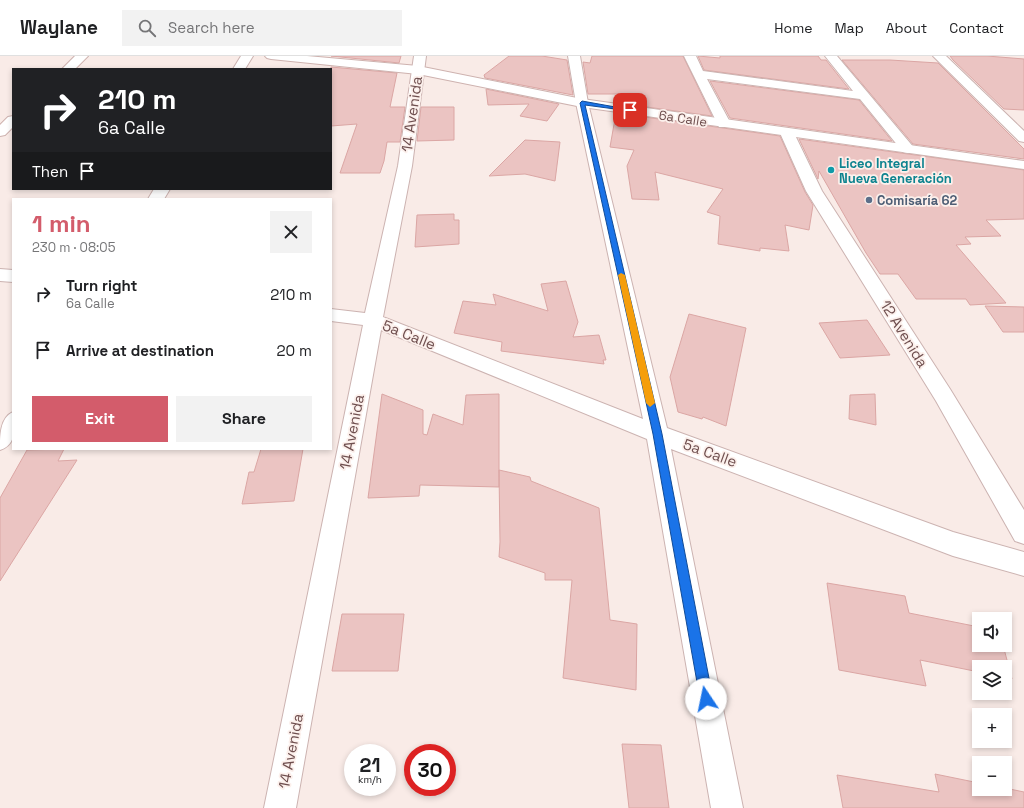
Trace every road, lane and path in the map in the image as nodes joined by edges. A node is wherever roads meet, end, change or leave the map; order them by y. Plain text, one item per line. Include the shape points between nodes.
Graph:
1 (82, 56) edge
2 (247, 56) edge
3 (271, 56) edge
4 (574, 56) edge
5 (690, 56) edge
6 (830, 56) edge
7 (939, 56) edge
8 (419, 63) edge
9 (69, 68) edge
10 (240, 68) edge
11 (698, 74) junction
12 (863, 96) junction
13 (582, 103) junction
14 (12, 121) edge
15 (724, 124) junction
16 (0, 132) edge
17 (787, 133) junction
18 (1024, 138) edge
19 (908, 150) junction
20 (1024, 165) edge
21 (0, 274) edge
22 (12, 276) edge
23 (332, 315) edge
24 (373, 320) junction
25 (12, 423) edge
26 (657, 434) junction
27 (0, 441) edge
28 (1024, 533) edge
29 (1024, 564) edge
30 (280, 808) edge
31 (727, 808) edge

1 - 9 street
2 - 10 street
3 - 8 street, 6a Calle
4 - 13 street
5 - 11 street
6 - 12 street
7 - 18 street
8 - 13 street, 6a Calle
8 - 24 street, 14 Avenida via 405,166
11 - 12 street
11 - 15 street
12 - 19 street
13 - 15 street, 6a Calle
13 - 26 street
14 - 16 street
15 - 17 street, 6a Calle
17 - 19 street, 6a Calle
17 - 28 street, 12 Avenida via 814,191 943,395
19 - 20 street, 6a Calle
21 - 22 street
23 - 24 street, 5a Calle
24 - 26 street, 5a Calle
24 - 30 street, 14 Avenida
25 - 27 street
26 - 29 street, 5a Calle via 953,544
26 - 31 street

